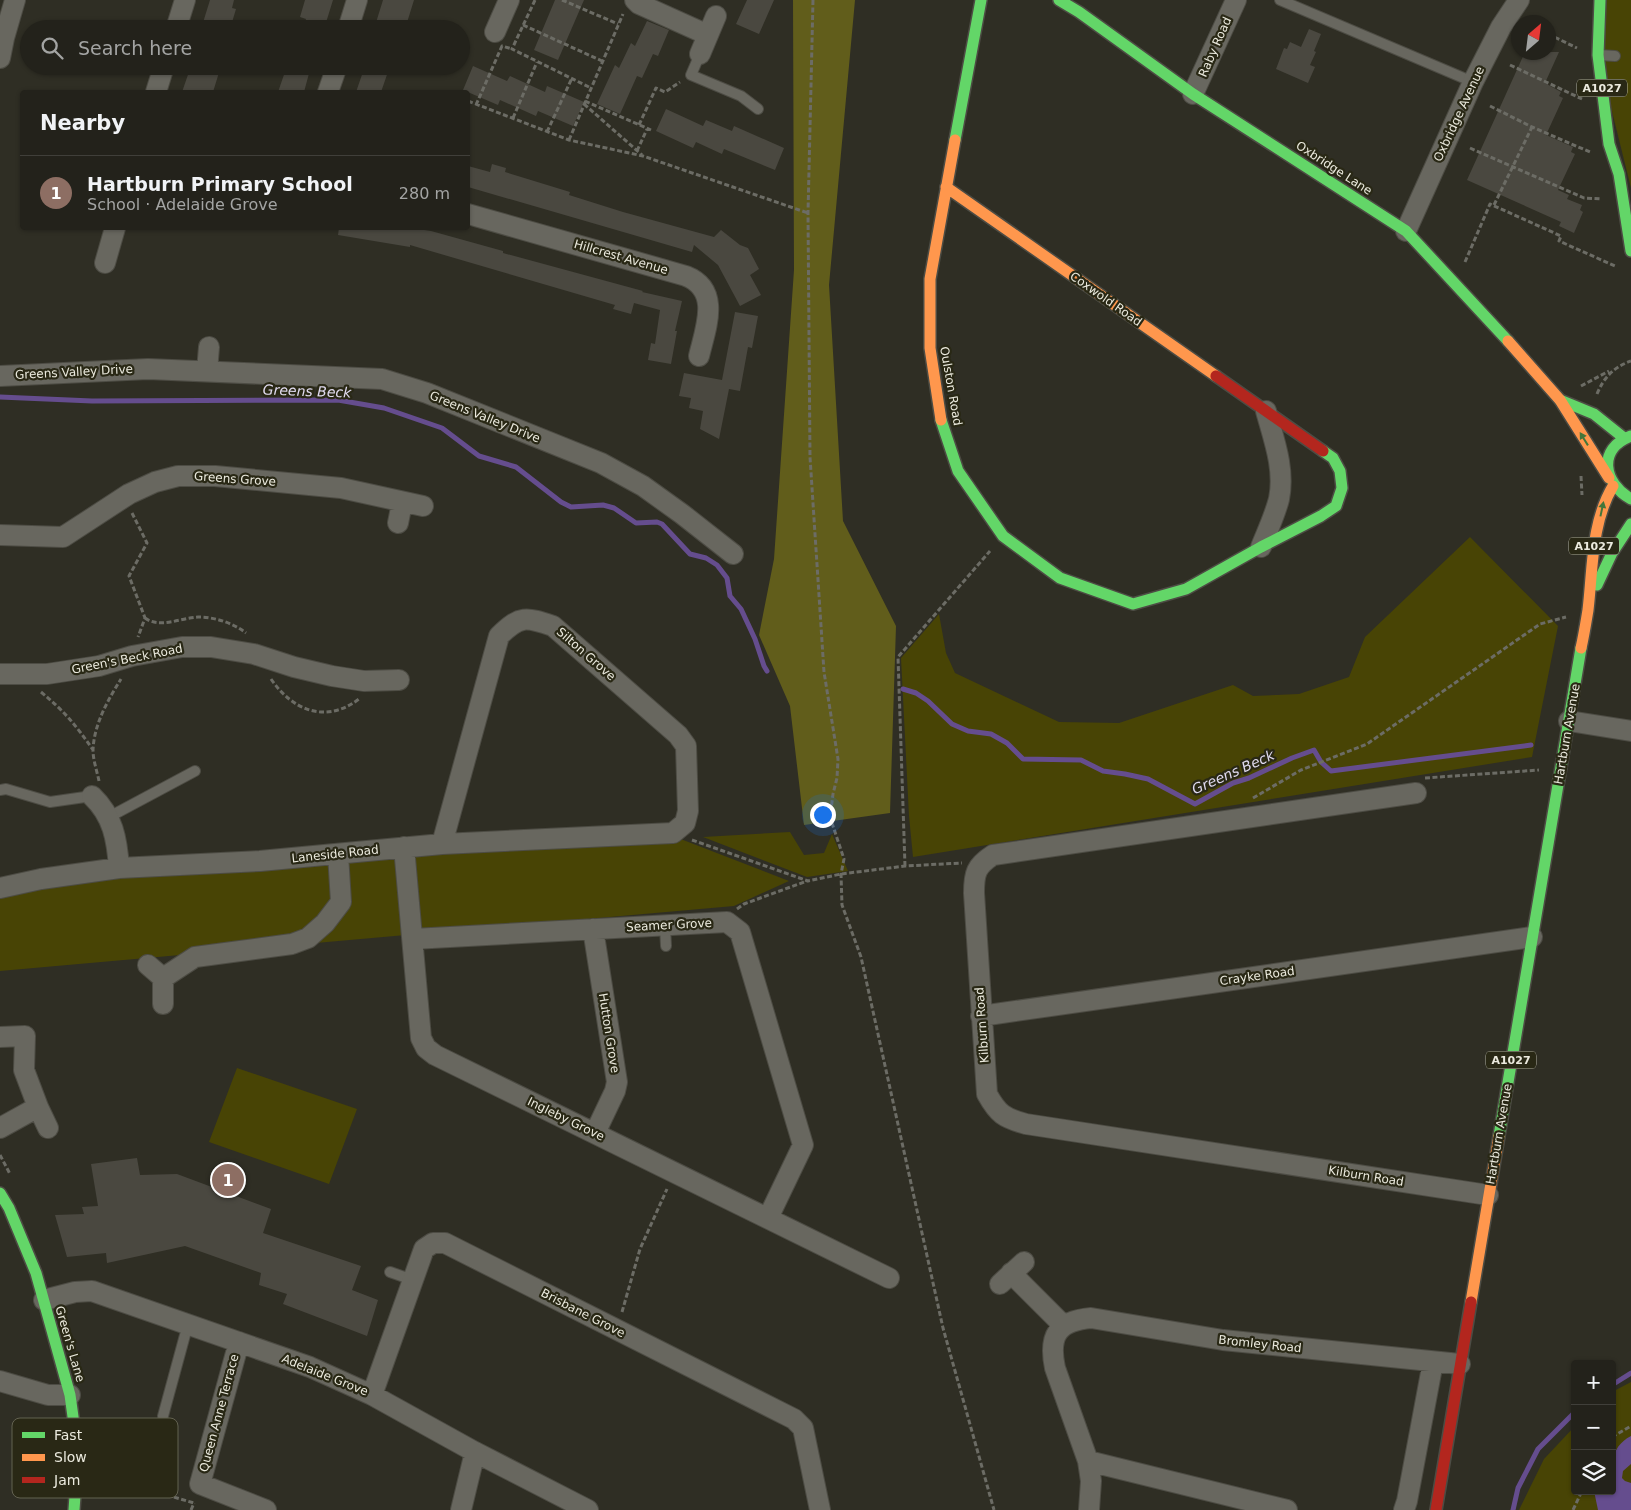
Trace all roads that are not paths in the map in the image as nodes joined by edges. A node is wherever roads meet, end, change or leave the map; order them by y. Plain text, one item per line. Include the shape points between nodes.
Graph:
1 (15, 0) edge
2 (185, 0) edge
3 (357, 0) edge
4 (509, 0) edge
5 (980, 0) edge
6 (1059, 0) edge
7 (1236, 0) edge
8 (1280, 0) edge
9 (1519, 0) edge
10 (1600, 0) edge
11 (631, 3) edge
12 (1083, 6) edge
13 (716, 16) dead end
14 (179, 20) edge
15 (351, 20) edge
16 (494, 32) dead end
17 (708, 35) junction
18 (700, 54) joint
19 (1598, 54) junction
20 (0, 55) edge
21 (1615, 56) dead end
22 (161, 75) edge
23 (334, 75) edge
24 (1473, 82) junction
25 (157, 90) edge
26 (329, 90) edge
27 (1193, 94) junction
28 (758, 109) dead end
29 (1619, 174) junction
30 (946, 186) junction
31 (1631, 200) edge
32 (470, 215) edge
33 (114, 230) edge
34 (1406, 231) junction
35 (1631, 251) edge
36 (105, 262) dead end
37 (208, 347) dead end
38 (699, 356) dead end
39 (207, 372) junction
40 (0, 376) edge
41 (1560, 400) junction
42 (1266, 411) junction
43 (1628, 434) edge
44 (1611, 482) junction
45 (1631, 499) edge
46 (402, 503) junction
47 (423, 506) dead end
48 (398, 523) dead end
49 (1631, 524) edge
50 (0, 535) edge
51 (1261, 547) junction
52 (733, 554) dead end
53 (1588, 610) junction
54 (0, 674) edge
55 (399, 680) dead end
56 (1569, 721) junction
57 (1631, 731) edge
58 (195, 771) dead end
59 (0, 790) edge
60 (1404, 790) road end
61 (101, 806) junction
62 (672, 833) joint
63 (442, 844) junction
64 (404, 847) junction
65 (338, 854) junction
66 (119, 868) junction
67 (0, 888) edge
68 (664, 926) junction
69 (593, 929) junction
70 (1532, 937) junction
71 (413, 939) junction
72 (666, 946) dead end
73 (163, 1004) dead end
74 (981, 1016) junction
75 (0, 1037) edge
76 (38, 1107) junction
77 (0, 1128) edge
78 (48, 1128) dead end
79 (595, 1133) junction
80 (0, 1193) edge
81 (1488, 1195) junction
82 (768, 1218) junction
83 (390, 1272) dead end
84 (1012, 1273) dead end
85 (889, 1278) dead end
86 (413, 1280) junction
87 (44, 1300) junction
88 (1063, 1325) junction
89 (185, 1335) dead end
90 (239, 1342) junction
91 (1433, 1362) junction
92 (1460, 1364) junction
93 (0, 1381) edge
94 (70, 1395) junction
95 (372, 1395) junction
96 (163, 1416) dead end
97 (73, 1418) edge
98 (476, 1452) junction
99 (1088, 1461) junction
100 (266, 1510) edge
101 (461, 1510) edge
102 (588, 1510) edge
103 (820, 1510) edge
104 (1089, 1510) edge
105 (1287, 1510) edge
106 (1404, 1510) edge
107 (1436, 1510) edge

1 - 20 street
2 - 14 street
3 - 15 street
4 - 16 street
5 - 30 street, Oulston Road
6 - 12 street, Oxbridge Lane
7 - 27 street, Raby Road
8 - 24 lane
9 - 24 street, Oxbridge Avenue
10 - 19 street, A1027
11 - 17 street
12 - 27 street, Oxbridge Lane
13 - 17 street
17 - 18 street
18 - 28 lane via 691,75 741,96
19 - 21 lane
19 - 29 street, A1027 via 1609,144
22 - 25 street
23 - 26 street
24 - 34 street, Oxbridge Avenue
27 - 34 street, Oxbridge Lane
29 - 31 street, A1027
29 - 35 street, A1027
30 - 42 street, Coxwold Road
30 - 51 street, Oulston Road via 930,279 930,348 941,421 958,471 1003,536 1060,578 1133,604 1186,589
32 - 38 street, Hillcrest Avenue via 699,282 708,304
33 - 36 street
34 - 41 street, Oxbridge Lane
37 - 39 street
39 - 40 street, Greens Valley Drive via 148,369
39 - 52 street, Greens Valley Drive via 382,379 427,393 601,463 643,486
41 - 43 street, Oxbridge Lane via 1594,414
44 -> 41 street, Oxbridge Lane
42 - 51 street via 1281,481 1278,501
42 - 51 street, Coxwold Road via 1333,458 1340,471 1342,488 1336,506
43 - 44 street, A1027 via 1610,453 1607,465
44 - 45 street via 1620,494
53 -> 44 street, Hartburn Avenue / A1027 via 1592,558
46 - 47 street, Greens Grove
46 - 48 street
46 - 50 street, Greens Grove via 341,488 215,476 178,476 129,494 63,537 43,529
49 - 53 street, Hartburn Avenue / A1027 via 1604,567
53 - 56 street, Hartburn Avenue / A1027
54 - 55 street, Green's Beck Road via 47,674 182,647 211,647 254,654 332,676 364,681
56 - 57 street
56 - 70 street, Hartburn Avenue / A1027
58 - 61 lane
59 - 61 lane via 50,802
60 - 74 street, Kilburn Road via 993,855 977,868 974,879
61 - 66 street via 114,830
62 - 63 street, Laneside Road
62 - 63 street, Silton Grove via 685,823 688,811 686,746 678,735 553,626 531,618 512,624 499,636
63 - 64 street, Laneside Road
64 - 65 street, Laneside Road
64 - 71 street, Ingleby Grove
65 - 66 street, Laneside Road
65 - 73 street via 341,902 308,938 292,944 195,957 156,972
66 - 67 street, Laneside Road via 41,878
68 - 69 street, Seamer Grove
68 - 72 lane
68 - 82 street, Seamer Grove via 727,922 740,932 803,1145
69 - 71 street, Seamer Grove
69 - 79 street, Hutton Grove via 617,1082
70 - 74 street, Crayke Road
70 - 81 street, Hartburn Avenue / A1027
71 - 79 street, Ingleby Grove via 421,1038 426,1048
74 - 81 street, Kilburn Road via 987,1094 996,1110 1011,1120
75 - 76 street via 25,1036 24,1070
76 - 77 street
76 - 78 street
79 - 82 street, Ingleby Grove
80 - 87 street, Green's Lane via 36,1273
81 - 92 street, Hartburn Avenue / A1027
82 - 85 street, Ingleby Grove
83 - 86 lane
84 - 88 street
86 - 95 street, Brisbane Grove
86 - 103 street, Brisbane Grove via 424,1249 433,1243 445,1243 794,1419 803,1428
87 - 90 street, Adelaide Grove via 92,1291
87 - 94 street, Green's Lane
88 - 91 street, Bromley Road via 1076,1319 1091,1318 1223,1340
88 - 99 street via 1052,1353
89 - 96 lane
90 - 95 street, Adelaide Grove via 310,1367
90 - 100 street, Queen Anne Terrace via 197,1493
91 - 92 street, Bromley Road
91 - 106 street
92 - 107 street, Hartburn Avenue / A1027
93 - 94 street via 48,1396
94 - 97 street, Green's Lane
95 - 98 street, Adelaide Grove
98 - 101 street
98 - 102 street, Adelaide Grove
99 - 104 street via 1091,1481
99 - 105 street

